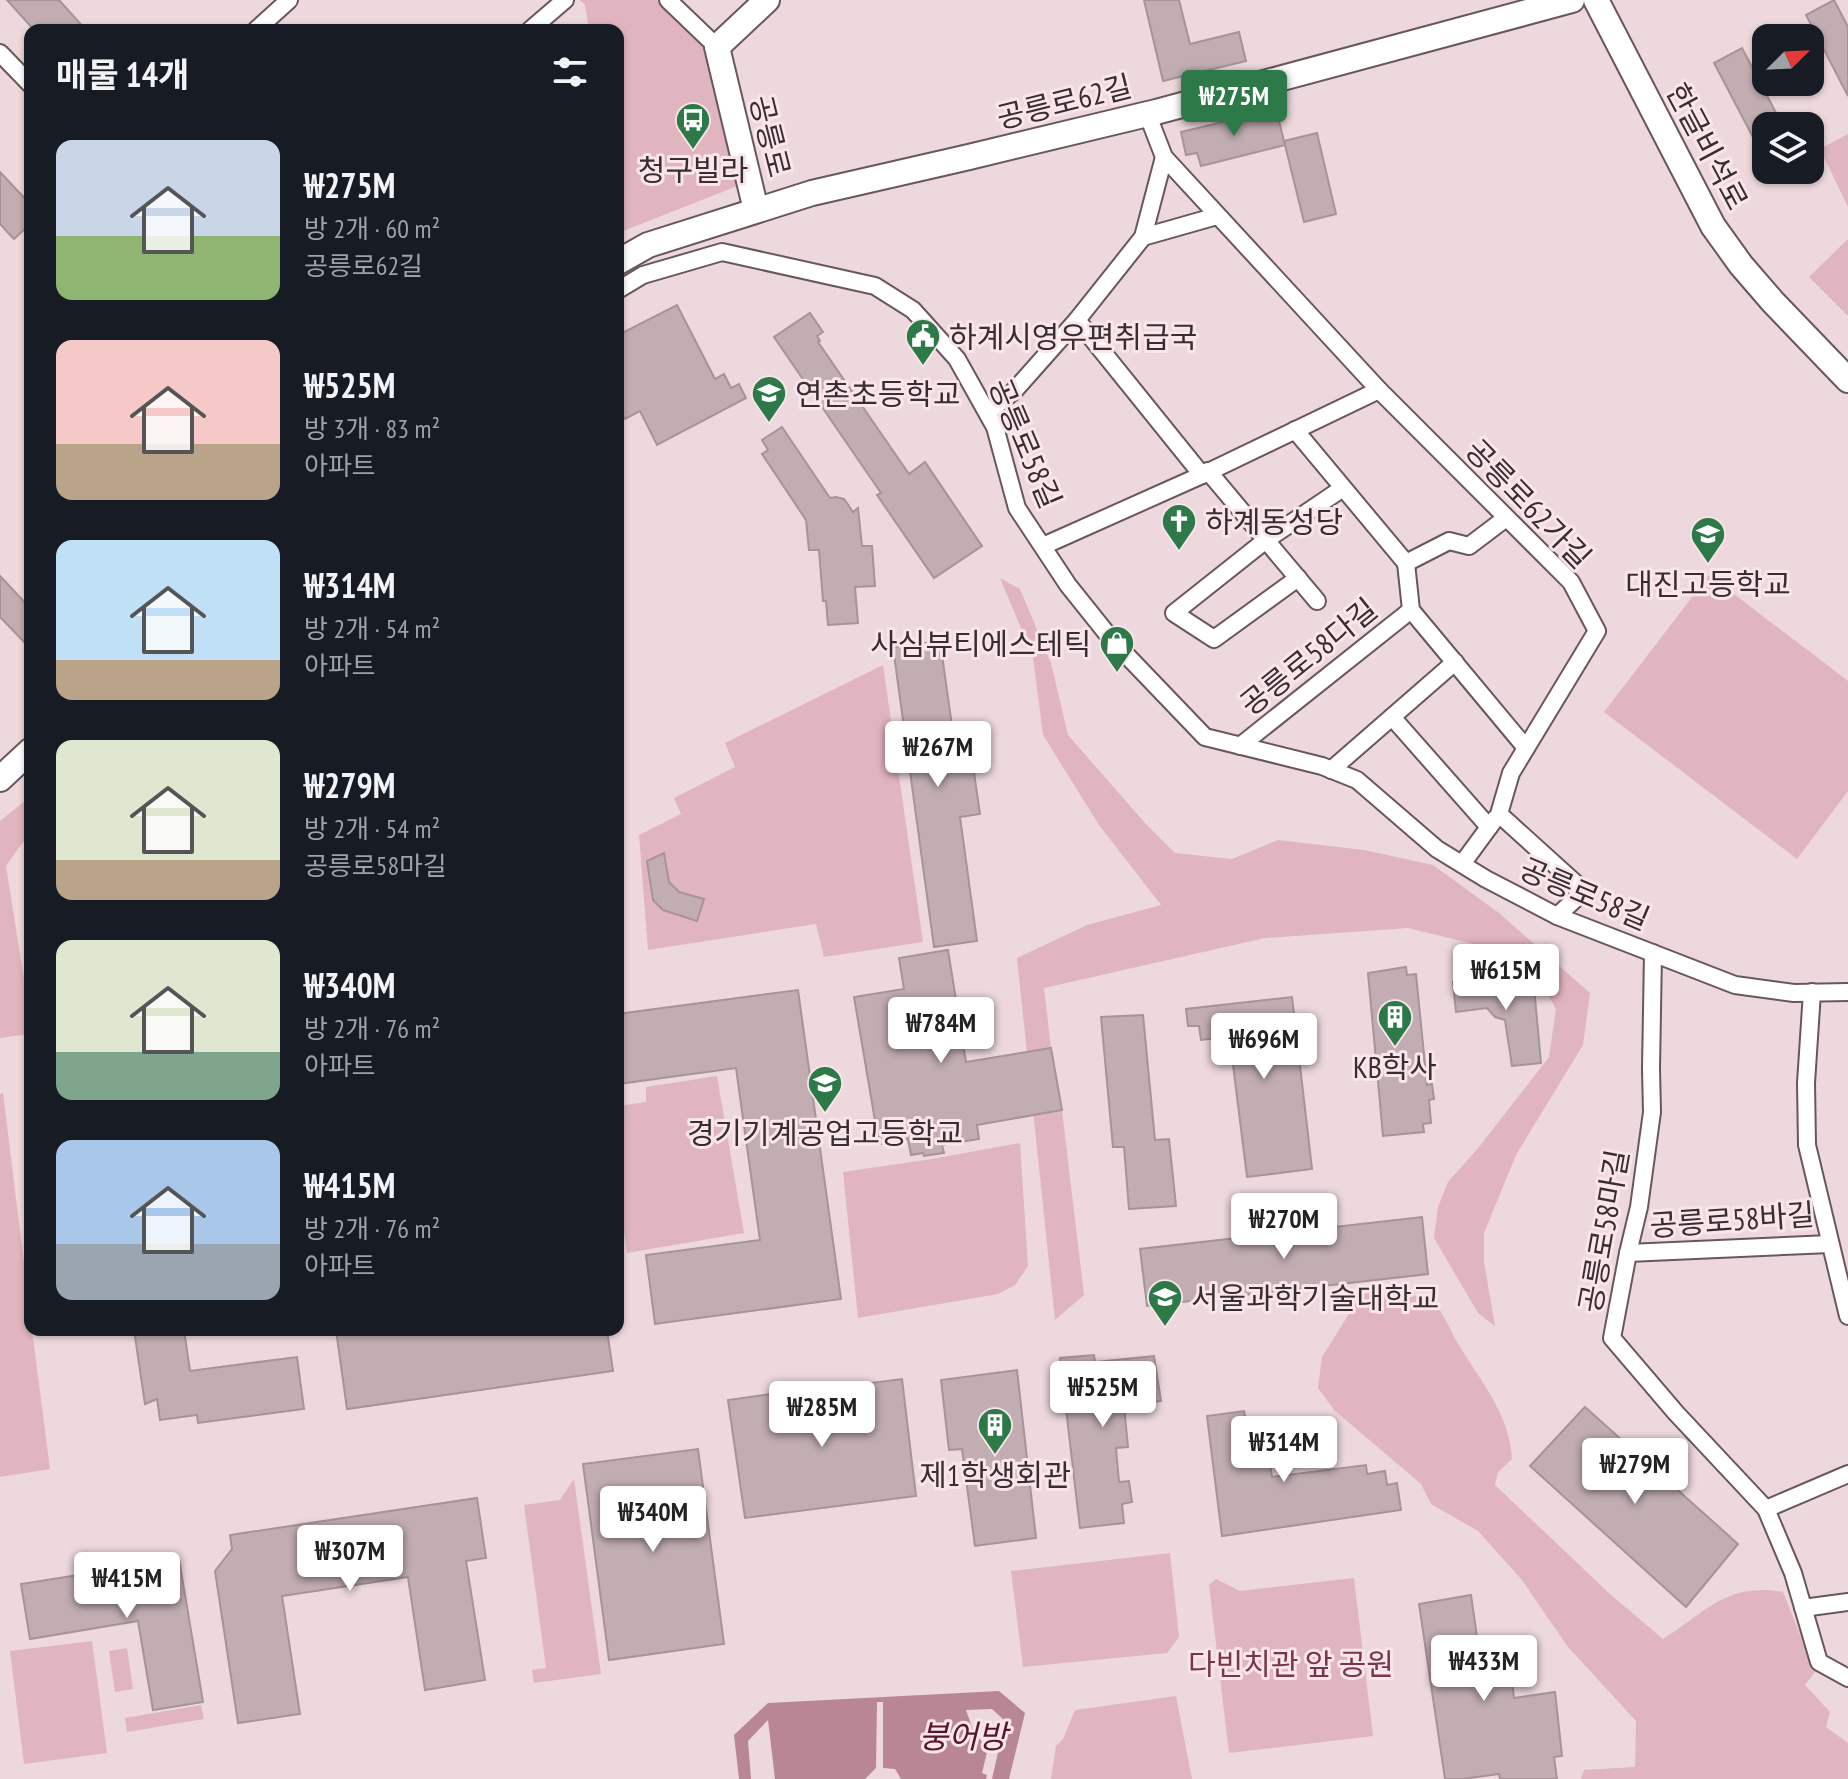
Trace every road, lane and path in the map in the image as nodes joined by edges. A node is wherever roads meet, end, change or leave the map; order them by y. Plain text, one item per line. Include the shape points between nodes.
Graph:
1 (289, 0) edge
2 (565, 0) edge
3 (668, 0) edge
4 (767, 0) edge
5 (1572, 0) edge
6 (1596, 0) edge
7 (263, 24) edge
8 (537, 24) edge
9 (717, 47) junction
10 (0, 53) edge
11 (24, 78) edge
12 (1147, 113) junction
13 (1164, 157) junction
14 (756, 210) junction
15 (1217, 216) junction
16 (1143, 237) junction
17 (624, 259) edge
18 (624, 286) edge
19 (1077, 320) junction
20 (1848, 380) edge
21 (1379, 390) junction
22 (988, 412) junction
23 (1295, 430) junction
24 (1205, 473) junction
25 (1343, 488) junction
26 (1506, 518) junction
27 (1266, 540) junction
28 (1043, 546) junction
29 (1406, 563) junction
30 (1298, 578) junction
31 (1317, 601) dead end
32 (1411, 610) junction
33 (1455, 662) junction
34 (1392, 717) junction
35 (1240, 746) junction
36 (1526, 748) junction
37 (24, 757) edge
38 (1331, 770) junction
39 (0, 779) edge
40 (1494, 821) junction
41 (1462, 864) junction
42 (1557, 916) junction
43 (1653, 953) junction
44 (1812, 992) junction
45 (1848, 992) edge
46 (1830, 1244) junction
47 (1628, 1253) junction
48 (1848, 1316) edge
49 (1848, 1474) edge
50 (1766, 1509) junction
51 (1848, 1602) edge
52 (1803, 1608) junction
53 (1848, 1678) edge

1 - 7 street
2 - 8 street
3 - 9 street
4 - 9 street
5 - 12 street, 공릉로62길
6 - 20 street, 한글비석로 via 1713,226 1773,302
9 - 14 street, 공릉로
10 - 11 street
12 - 13 street, 공릉로62가길
12 - 14 street, 공릉로62길
13 - 15 street, 공릉로62가길
13 - 16 street
14 - 17 street, 공릉로 via 648,245
15 - 16 street
15 - 21 street, 공릉로62가길
16 - 19 street
18 - 22 street, 공릉로58길 via 643,275 722,252 875,286 913,310 957,359
19 - 22 street via 1014,391
19 - 24 street
21 - 23 street
21 - 26 street, 공릉로62가길
22 - 28 street, 공릉로58길 via 1017,508
23 - 24 street
23 - 25 street
24 - 27 street
24 - 28 street
25 - 27 street
25 - 29 street
26 - 29 street via 1469,546 1449,541
26 - 36 street, 공릉로62가길 via 1571,582 1597,631
27 - 30 street
27 - 30 street via 1174,613 1214,639
28 - 35 street, 공릉로58길 via 1112,640 1205,737
29 - 32 street, 공릉로58다길
30 - 31 street
32 - 33 street, 공릉로58다길
32 - 35 street, 공릉로58다길
33 - 34 street
33 - 36 street, 공릉로58다길
34 - 38 street
34 - 40 street
35 - 38 street, 공릉로58길
36 - 40 street, 공릉로62가길
37 - 39 street
38 - 41 street, 공릉로58길 via 1357,780
40 - 41 street, 공릉로62가길
40 - 42 street via 1584,891
41 - 42 street, 공릉로58길
42 - 43 street, 공릉로58길
43 - 44 street, 공릉로58길 via 1735,985
43 - 47 street, 공릉로58마길 via 1652,1112
44 - 45 street, 공릉로58길
44 - 46 street, 공릉로58바길 via 1807,1145
46 - 47 street, 공릉로58바길
46 - 48 street
47 - 50 street, 공릉로58마길 via 1612,1338
49 - 50 street
50 - 52 street, 공릉로58마길
51 - 52 street
52 - 53 street, 공릉로58마길 via 1819,1662

